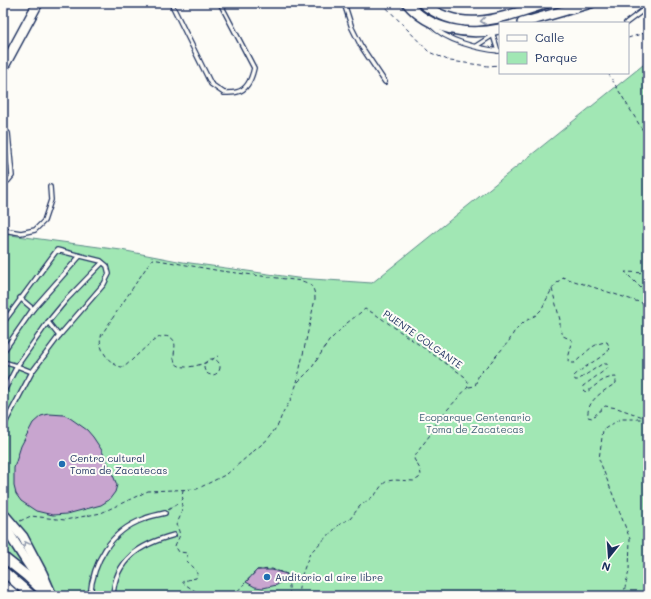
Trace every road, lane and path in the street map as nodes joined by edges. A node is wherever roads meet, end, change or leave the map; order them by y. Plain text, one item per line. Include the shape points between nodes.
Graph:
1 (38, 3) edge
2 (171, 3) edge
3 (217, 3) edge
4 (221, 3) edge
5 (344, 3) edge
6 (382, 3) edge
7 (407, 3) edge
8 (422, 3) edge
9 (547, 3) edge
10 (591, 3) edge
11 (648, 9) edge
12 (426, 19) junction
13 (525, 22) edge
14 (627, 22) edge
15 (495, 31) edge
16 (648, 32) edge
17 (629, 38) edge
18 (476, 46) junction
19 (499, 51) edge
20 (499, 65) edge
21 (3, 68) edge
22 (609, 74) edge
23 (384, 82) dead end
24 (3, 130) edge
25 (648, 139) edge
26 (3, 181) edge
27 (50, 187) dead end
28 (3, 230) edge
29 (80, 256) junction
30 (102, 263) junction
31 (648, 273) edge
32 (552, 289) junction
33 (648, 295) edge
34 (20, 298) junction
35 (648, 305) edge
36 (33, 309) junction
37 (48, 322) junction
38 (3, 323) edge
39 (59, 336) junction
40 (3, 352) edge
41 (218, 356) dead end
42 (210, 360) junction
43 (3, 362) edge
44 (207, 362) junction
45 (16, 366) junction
46 (32, 372) junction
47 (297, 383) junction
48 (468, 387) junction
49 (3, 393) edge
50 (646, 418) junction
51 (3, 425) edge
52 (648, 434) edge
53 (648, 469) edge
54 (648, 478) edge
55 (183, 490) junction
56 (181, 501) junction
57 (165, 513) joint
58 (4, 516) edge
59 (6, 528) edge
60 (174, 535) dead end
61 (3, 557) edge
62 (3, 572) edge
63 (50, 594) edge
64 (32, 596) edge
65 (90, 596) edge
66 (113, 596) edge
67 (198, 596) edge
68 (233, 596) edge
69 (290, 596) edge
70 (298, 596) edge
71 (622, 596) edge

1 - 21 main road
2 - 4 lane via 211,84 224,93 239,92 252,77 254,68
3 - 4 lane
5 - 23 lane via 361,46
6 - 20 path via 429,52 450,61
7 - 12 main road
9 -> 8 main road via 476,22 449,18 432,11
10 - 13 main road
11 - 14 lane
12 - 15 main road via 436,25 462,32
12 - 18 lane via 437,31 449,38
15 - 18 lane
15 - 19 lane
16 - 17 path
18 - 19 lane
22 - 25 path
24 - 26 lane via 8,133 12,176 8,181
27 - 28 lane via 51,200 44,221 35,230 21,233
29 - 30 lane
29 - 34 lane via 57,250
29 - 36 lane
30 - 37 lane
30 - 39 lane via 107,266 109,274 104,284
31 - 33 path via 625,272
32 - 35 path via 562,277
32 - 48 path via 541,310 514,332 479,374 475,386
32 - 50 path via 563,336 572,340 568,362 574,364 590,347 602,342 607,342 609,346 608,352 574,376 575,380 578,380 602,364 607,364 608,368 583,386 582,389 587,392 599,382 616,377 616,383 596,397 589,407 588,417 592,418 605,406
34 - 36 lane
34 - 38 lane
36 - 40 lane
37 - 39 lane
37 - 45 lane
39 - 46 lane
41 - 42 path
42 - 44 path
42 - 44 path via 220,366 215,375 206,371
43 - 45 lane
44 - 47 path via 197,366 180,366 174,359 175,343 168,337 161,336 124,368 115,366 102,350 99,342 102,334 152,259 302,281 311,285 315,290 315,299
45 - 46 lane
45 - 49 lane
46 - 51 lane
47 - 48 path, PUENTE COLGANTE via 311,369 329,341 365,309 464,376
47 - 55 path via 278,425 268,439 227,474 197,489
48 - 70 path via 437,421 435,428 417,452 414,459 420,469 419,478 414,481 387,481 350,519 341,523 310,553 300,580
50 - 52 path
50 - 71 path via 620,419 603,430 599,459 630,539 629,571
53 - 54 path
55 - 56 path
55 - 59 path via 148,491 101,513 65,520 31,516
56 - 57 path
56 - 67 path via 183,510 176,526 180,535 175,546 179,552 188,553 186,560 197,572 196,578 183,583 198,593
57 - 65 lane via 143,519 115,537 103,552 96,567
58 - 59 main road
63 -> 59 main road
60 - 66 lane via 145,545 130,556 118,571
61 - 63 main road
62 - 64 main road
68 - 69 path via 258,570 272,569 287,574

